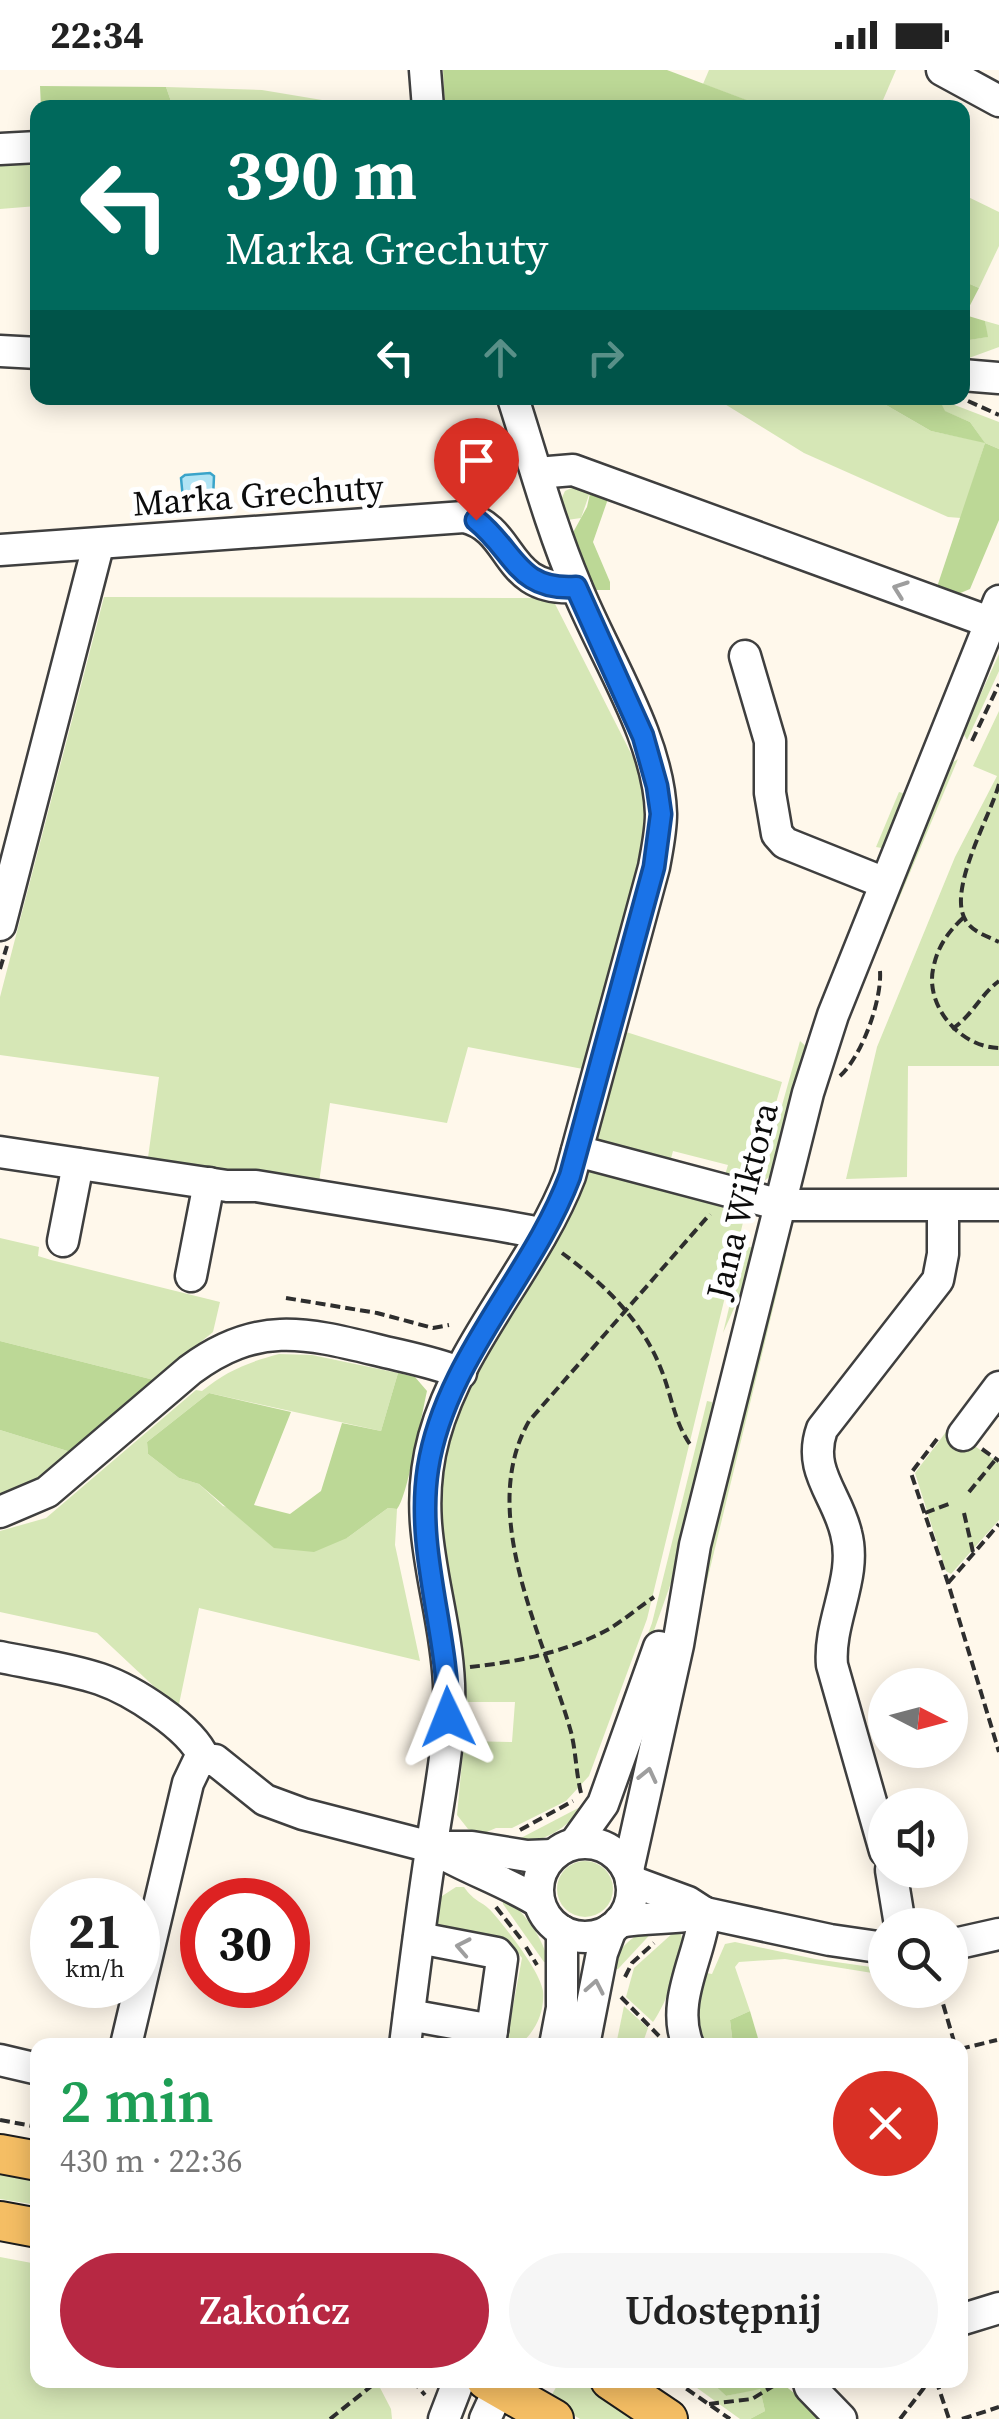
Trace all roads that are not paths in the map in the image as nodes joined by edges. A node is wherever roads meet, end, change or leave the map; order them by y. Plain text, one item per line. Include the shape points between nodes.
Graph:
1 (425, 70) edge
2 (942, 70) edge
3 (427, 100) edge
4 (999, 101) edge
5 (30, 147) edge
6 (0, 149) edge
7 (0, 350) edge
8 (30, 352) edge
9 (973, 382) edge
10 (999, 400) edge
11 (515, 405) edge
12 (537, 474) junction
13 (98, 546) junction
14 (0, 550) edge
15 (576, 587) junction
16 (997, 612) edge
17 (745, 656) dead end
18 (884, 883) junction
19 (0, 925) edge
20 (577, 1151) junction
21 (0, 1152) edge
22 (78, 1164) junction
23 (209, 1183) junction
24 (780, 1205) junction
25 (999, 1205) edge
26 (943, 1206) junction
27 (540, 1237) junction
28 (64, 1242) dead end
29 (192, 1276) dead end
30 (461, 1372) junction
31 (999, 1388) edge
32 (951, 1436) road end
33 (0, 1512) edge
34 (696, 1545) junction
35 (0, 1657) edge
36 (204, 1758) junction
37 (868, 1791) edge
38 (431, 1847) junction
39 (564, 1849) junction
40 (629, 1876) junction
41 (539, 1902) junction
42 (706, 1914) junction
43 (615, 1926) junction
44 (562, 1931) junction
45 (999, 1934) edge
46 (419, 1938) junction
47 (968, 1941) edge
48 (868, 1946) edge
49 (406, 2032) edge
50 (128, 2038) edge
51 (431, 2038) edge
52 (491, 2038) edge
53 (561, 2038) edge
54 (564, 2038) edge
55 (672, 2038) edge
56 (0, 2060) edge
57 (30, 2067) edge
58 (0, 2154) edge
59 (30, 2160) edge
60 (0, 2221) edge
61 (30, 2227) edge
62 (999, 2308) edge
63 (968, 2318) edge
64 (457, 2388) edge
65 (622, 2388) edge
66 (811, 2388) edge
67 (494, 2392) edge
68 (444, 2419) edge
69 (554, 2419) edge
70 (668, 2419) edge
71 (840, 2419) edge

1 - 3 street
2 - 4 street
5 - 6 street
7 - 8 street
9 - 10 street
11 - 12 street
12 - 15 street
16 -> 12 street, Jana Wiktora via 573,470
13 - 14 street, Marka Grechuty
13 - 15 street, Marka Grechuty via 464,517 486,528 532,581
13 - 19 street
15 - 20 street via 643,736 661,814 654,867
16 - 18 street, Jana Wiktora
17 - 18 street via 770,741 777,834
18 - 24 street, Jana Wiktora via 808,1092
20 - 24 street
20 - 27 street
21 - 22 street
22 - 23 street
22 - 28 street
23 - 27 street via 497,1224
23 - 29 street
24 - 26 street
24 - 34 street, Jana Wiktora
25 - 26 street
26 - 37 street via 938,1280 822,1430 816,1448 846,1533 832,1665
27 - 30 street
30 - 33 street via 313,1335 246,1338 208,1356 47,1492
30 - 38 street via 434,1439 424,1505 448,1684
31 - 32 street
34 - 39 street, Jana Wiktora via 603,1804
40 -> 34 street, Jana Wiktora
35 - 36 street via 102,1680 157,1710 198,1743
36 - 38 street via 282,1808
36 - 50 street via 188,1783
38 - 39 street via 528,1856
38 - 41 street
38 - 46 street
39 - 40 street via 588,1842 612,1851
39 - 41 street via 540,1876
40 - 42 street
40 - 43 street via 630,1903
41 - 44 street
42 - 43 street via 644,1917
42 - 48 street
42 - 55 street
43 - 44 street via 586,1937
54 -> 43 street
44 - 53 street
45 - 47 street
46 - 49 street
52 -> 46 street via 502,1959
49 - 51 street
49 - 52 street
56 - 57 street
58 - 59 main road
60 - 61 main road
62 - 63 street
64 - 68 street
65 - 70 main road
66 - 71 street
67 - 69 main road

